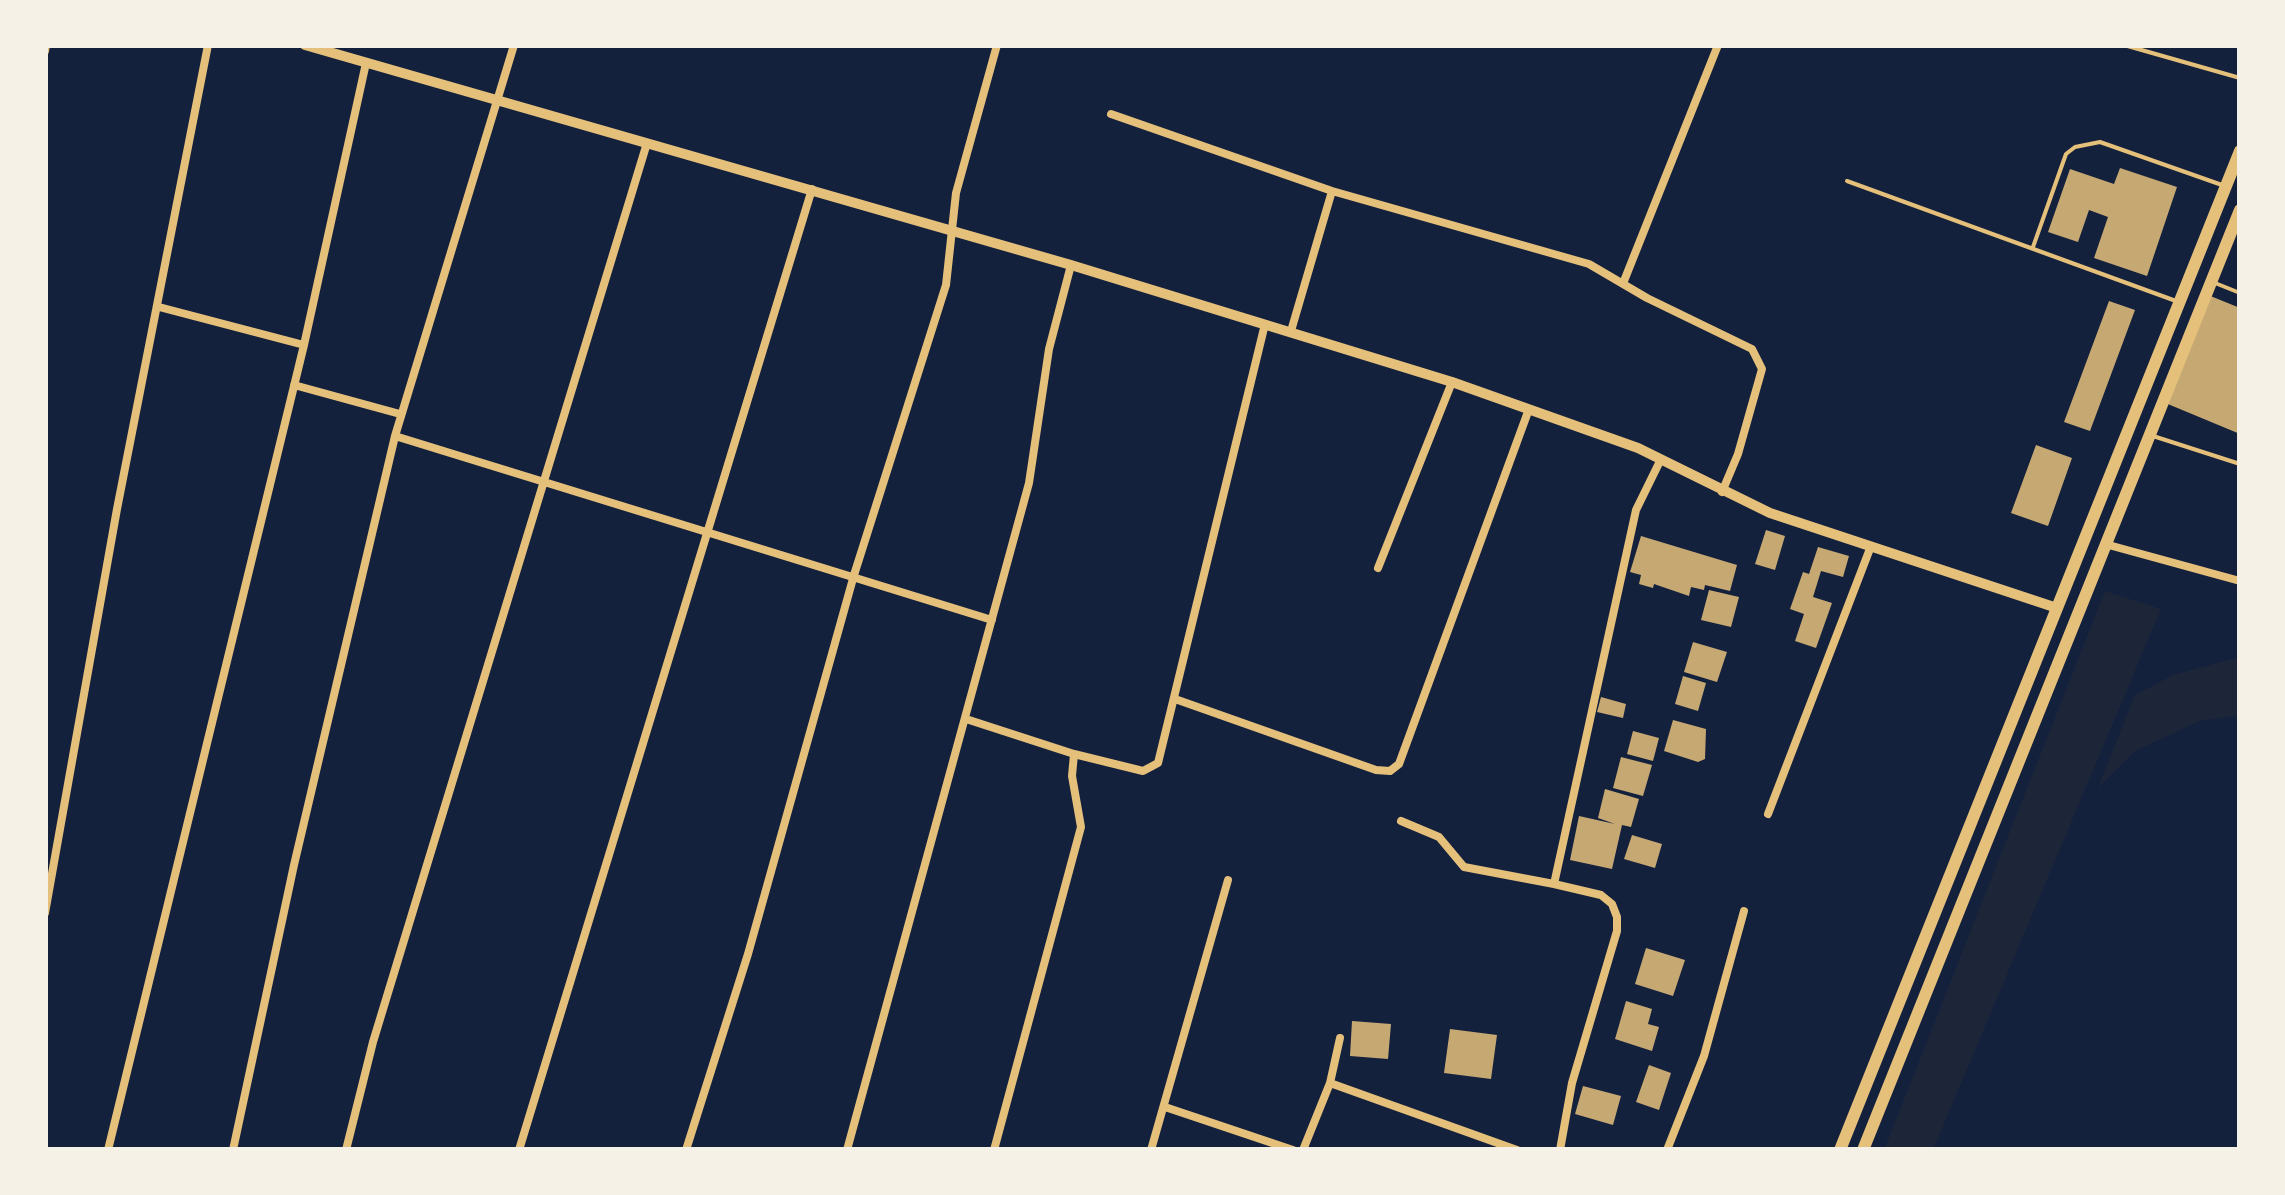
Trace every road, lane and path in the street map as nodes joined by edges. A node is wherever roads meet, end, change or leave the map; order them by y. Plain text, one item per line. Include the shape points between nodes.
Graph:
1 (208, 45) edge
2 (305, 45) edge
3 (514, 45) edge
4 (997, 45) edge
5 (1718, 45) edge
6 (2124, 45) edge
7 (366, 62) junction
8 (2240, 78) edge
9 (496, 100) junction
10 (1111, 114) dead end
11 (647, 143) junction
12 (2240, 151) edge
13 (1847, 181) dead end
14 (2227, 186) junction
15 (812, 189) junction
16 (1332, 191) junction
17 (2240, 210) edge
18 (953, 232) junction
19 (2032, 248) junction
20 (1071, 265) junction
21 (1624, 282) junction
22 (2211, 282) junction
23 (2240, 293) edge
24 (2180, 303) junction
25 (159, 307) junction
26 (1264, 324) junction
27 (1290, 331) junction
28 (304, 345) junction
29 (1452, 382) junction
30 (294, 385) junction
31 (1529, 408) junction
32 (400, 414) junction
33 (2148, 435) junction
34 (395, 436) junction
35 (1661, 459) junction
36 (2240, 464) edge
37 (544, 480) junction
38 (1722, 492) junction
39 (708, 532) junction
40 (2105, 544) junction
41 (1870, 546) junction
42 (1378, 568) dead end
43 (854, 575) junction
44 (2240, 582) edge
45 (2057, 608) junction
46 (992, 620) junction
47 (1175, 699) junction
48 (966, 718) junction
49 (1074, 754) junction
50 (1768, 814) dead end
51 (1401, 821) dead end
52 (1228, 880) dead end
53 (1554, 884) junction
54 (1744, 911) dead end
55 (45, 913) edge
56 (1340, 1038) dead end
57 (1330, 1083) junction
58 (1165, 1106) junction
59 (108, 1150) edge
60 (233, 1150) edge
61 (346, 1150) edge
62 (519, 1150) edge
63 (686, 1150) edge
64 (847, 1150) edge
65 (994, 1150) edge
66 (1152, 1150) edge
67 (1293, 1150) edge
68 (1303, 1150) edge
69 (1517, 1150) edge
70 (1560, 1150) edge
71 (1667, 1150) edge
72 (1840, 1150) edge
73 (1862, 1150) edge

1 - 25 street
2 - 7 street
3 - 9 street
4 - 18 street via 956,193
5 - 21 street
6 - 8 lane
7 - 9 street
7 - 28 street
9 - 11 street
9 - 32 street
10 - 16 street
11 - 15 street
11 - 37 street
12 - 14 main road
13 - 19 lane
14 - 19 lane via 2100,142 2075,147 2066,154
14 - 24 main road
15 - 18 street
15 - 39 street
16 - 21 street via 1589,264
16 - 27 street
17 - 22 main road
18 - 20 street
18 - 43 street via 946,284
19 - 24 lane
20 - 26 street
20 - 46 street via 1049,349 1029,483
21 - 38 street via 1760,359
22 - 23 lane
22 - 33 main road
24 - 45 main road
25 - 28 street
25 - 55 street
26 - 27 street
26 - 47 street
27 - 29 street
28 - 30 street
29 - 31 street
29 - 42 street
30 - 32 street
30 - 59 street
31 - 35 street
31 - 47 street via 1399,764 1376,770
32 - 34 street
33 - 36 lane
33 - 40 main road
34 - 37 street
34 - 60 street
35 - 38 street
35 - 53 street via 1636,510
37 - 39 street
37 - 61 street
38 - 41 street
39 - 43 street
39 - 62 street
40 - 44 street
40 - 73 main road
41 - 45 street
41 - 50 street
43 - 46 street
43 - 63 street
45 - 72 main road
46 - 48 street
47 - 49 street via 1151,770
48 - 49 street
48 - 64 street
49 - 65 street via 1082,827
51 - 53 street via 1439,838 1464,867
52 - 58 street
53 - 70 street via 1601,895 1617,917
54 - 71 street via 1704,1056
56 - 57 street
57 - 68 street
57 - 69 street
58 - 66 street
58 - 67 street

